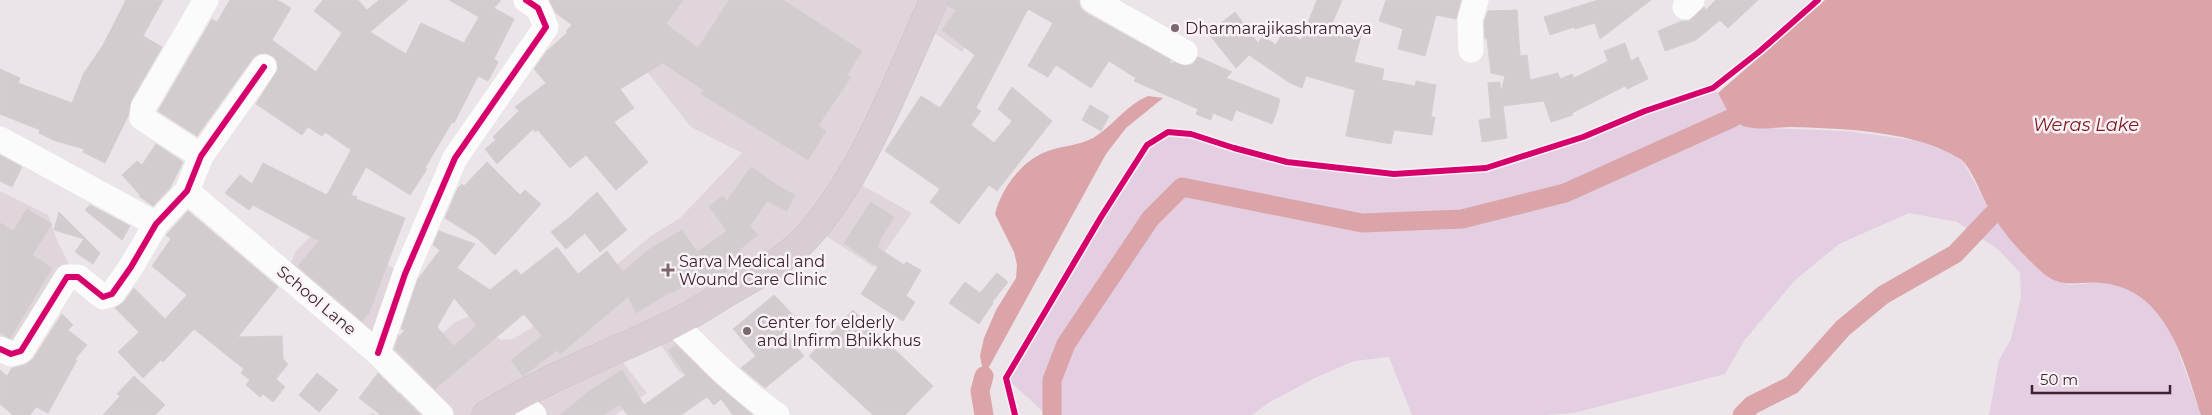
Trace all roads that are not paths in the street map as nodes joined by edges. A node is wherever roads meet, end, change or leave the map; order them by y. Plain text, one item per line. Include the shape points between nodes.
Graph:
1 (206, 0) edge
2 (526, 0) edge
3 (934, 0) edge
4 (1093, 0) edge
5 (1476, 0) edge
6 (1471, 50) dead end
7 (1185, 52) dead end
8 (264, 66) dead end
9 (0, 139) edge
10 (202, 156) junction
11 (187, 192) junction
12 (156, 224) junction
13 (674, 323) junction
14 (0, 349) edge
15 (378, 353) junction
16 (524, 406) edge
17 (441, 415) edge
18 (486, 415) edge
19 (777, 415) edge

1 - 10 street via 143,108 142,118
2 - 15 street via 538,8 546,27 455,158 405,274
3 - 13 main road via 866,149 805,240 766,269
4 - 7 street
5 - 6 street via 1470,20
8 - 10 street
9 - 12 street
10 - 11 street
11 - 12 street
11 - 15 street, School Lane
12 - 14 street via 112,294 103,297 78,277 67,277 22,351 11,354
13 - 16 main road
13 - 19 street via 759,403
15 - 17 street, School Lane
16 - 18 main road

